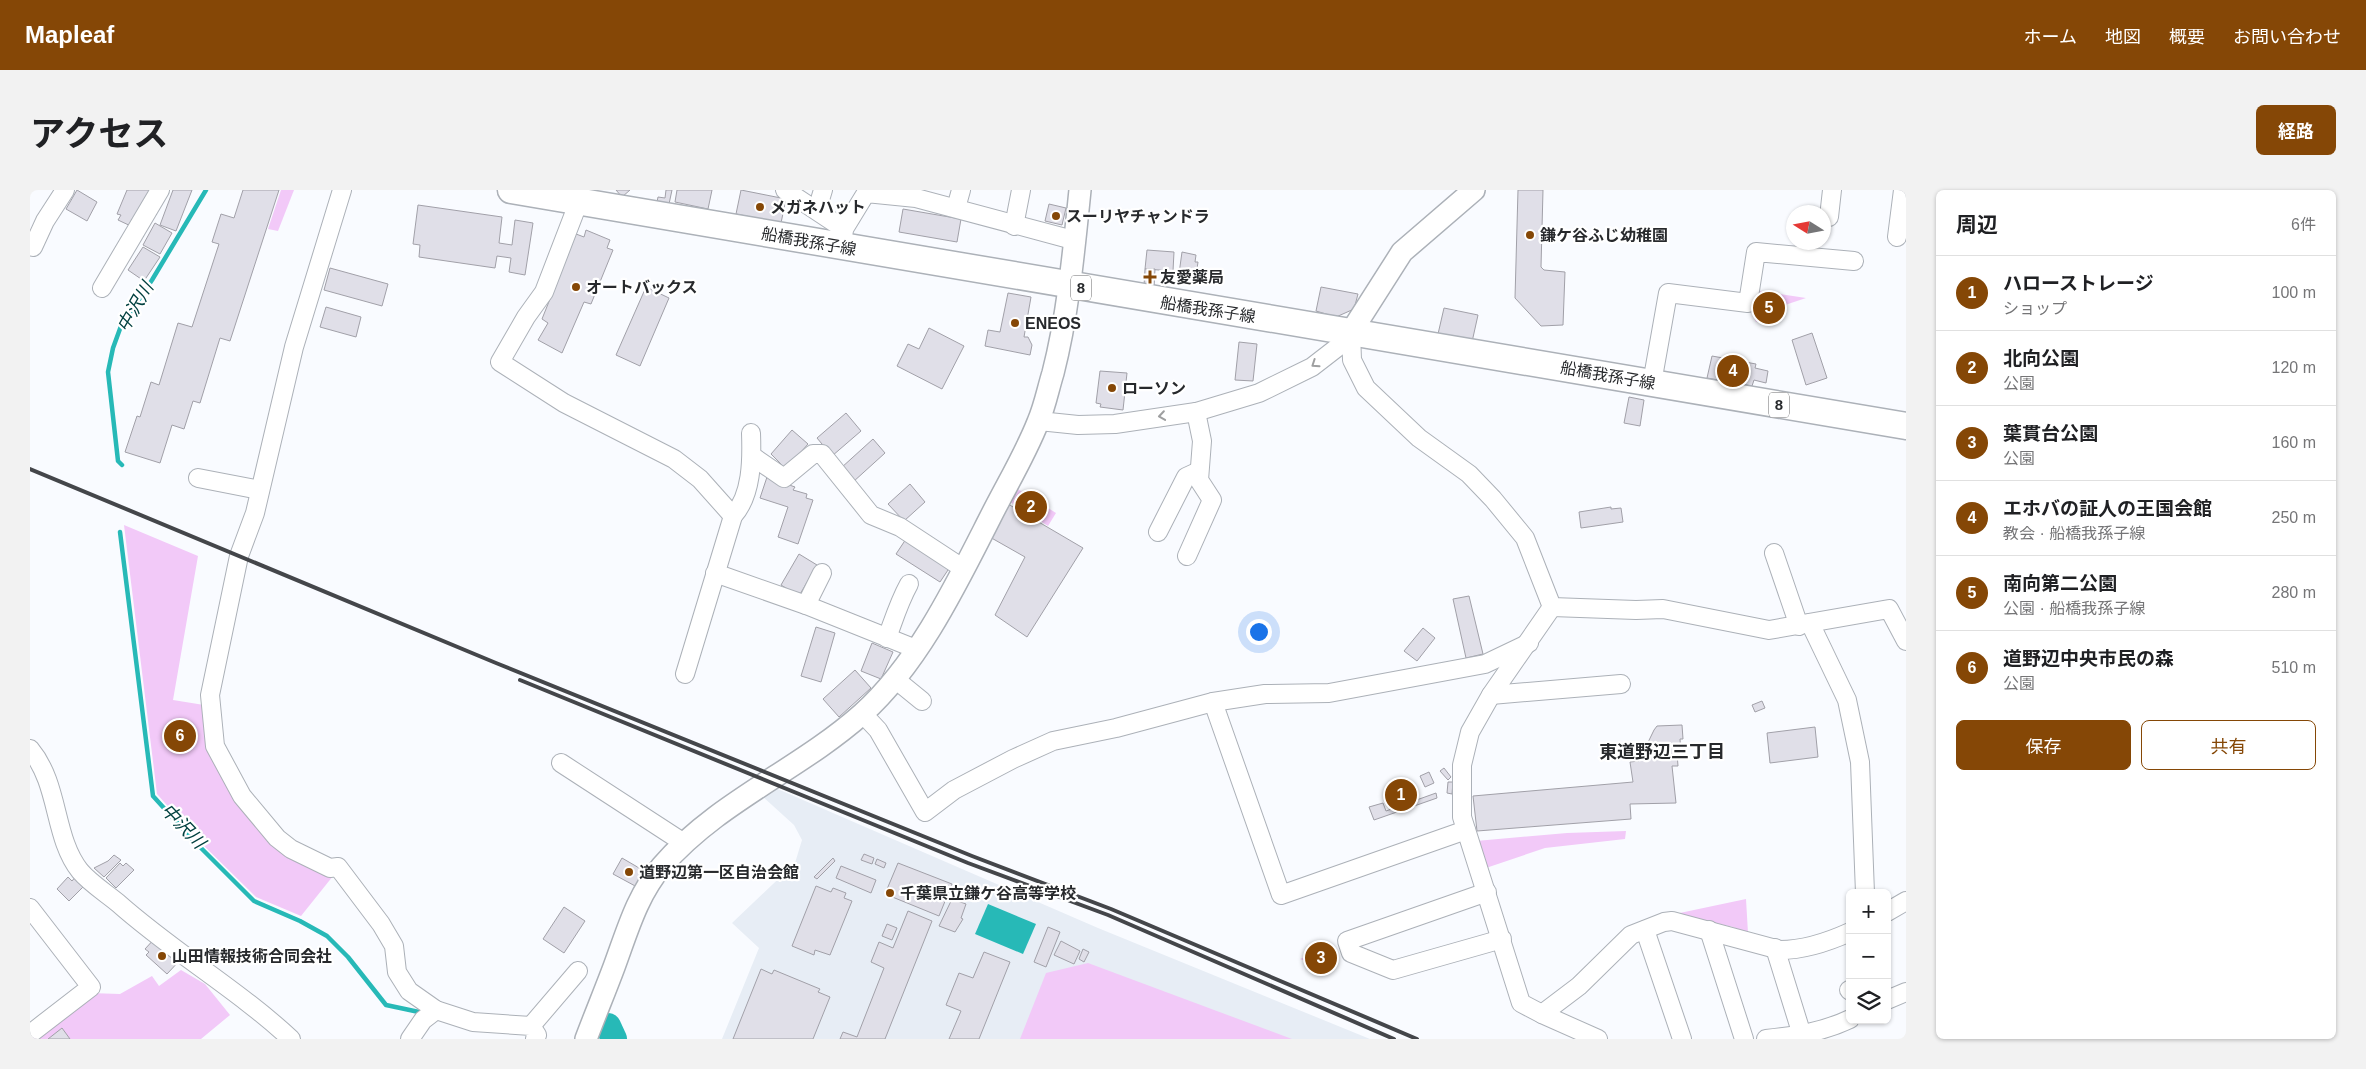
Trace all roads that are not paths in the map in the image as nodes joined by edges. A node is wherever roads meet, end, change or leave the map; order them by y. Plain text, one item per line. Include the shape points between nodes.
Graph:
1 (65, 190) edge
2 (160, 190) edge
3 (342, 190) edge
4 (511, 190) edge
5 (785, 190) edge
6 (823, 190) edge
7 (961, 190) edge
8 (1021, 190) edge
9 (1080, 190) edge
10 (1474, 190) edge
11 (1832, 190) edge
12 (1903, 190) edge
13 (579, 201) junction
14 (1830, 205) edge
15 (956, 208) junction
16 (817, 210) junction
17 (1014, 226) junction
18 (1897, 237) dead end
19 (841, 238) junction
20 (1073, 240) junction
21 (30, 246) edge
22 (1854, 261) dead end
23 (1068, 286) junction
24 (102, 288) dead end
25 (1351, 332) junction
26 (1652, 383) junction
27 (1196, 412) junction
28 (1039, 421) junction
29 (1906, 426) edge
30 (751, 433) dead end
31 (752, 456) junction
32 (1199, 471) junction
33 (198, 478) dead end
34 (260, 490) junction
35 (733, 516) junction
36 (1158, 532) dead end
37 (1774, 553) dead end
38 (1187, 556) dead end
39 (964, 569) junction
40 (715, 573) junction
41 (822, 573) dead end
42 (908, 584) dead end
43 (806, 604) junction
44 (1552, 607) junction
45 (1898, 607) edge
46 (1804, 625) junction
47 (887, 638) junction
48 (1906, 642) edge
49 (1529, 643) junction
50 (916, 649) junction
51 (685, 674) dead end
52 (895, 679) junction
53 (1621, 684) dead end
54 (1491, 695) junction
55 (922, 701) dead end
56 (1213, 702) junction
57 (863, 714) junction
58 (30, 749) edge
59 (561, 763) dead end
60 (1466, 830) junction
61 (684, 843) junction
62 (1865, 889) edge
63 (1486, 892) junction
64 (1906, 901) edge
65 (30, 908) edge
66 (1891, 910) edge
67 (1645, 930) junction
68 (1709, 930) junction
69 (1846, 934) edge
70 (1502, 939) junction
71 (1775, 948) junction
72 (578, 971) dead end
73 (1906, 992) edge
74 (1891, 998) edge
75 (436, 1010) junction
76 (1542, 1014) junction
77 (1846, 1021) edge
78 (533, 1032) edge
79 (30, 1034) edge
80 (1802, 1035) junction
81 (291, 1039) edge
82 (410, 1039) edge
83 (586, 1039) edge
84 (1598, 1039) edge
85 (1682, 1039) edge
86 (1744, 1039) edge
87 (1766, 1039) edge

1 - 21 street via 33,247
2 - 24 street
3 - 34 street via 294,347
4 - 13 main road, 船橋我孫子線 / 8
5 - 16 street
6 - 16 street
7 - 15 street
8 - 17 street
9 - 20 street
10 - 25 street via 1402,252
11 - 14 street
12 - 18 street
13 - 19 main road, 船橋我孫子線 / 8
13 - 35 street via 544,292 500,362 564,403 674,459 700,479
15 - 17 street
15 - 19 street via 916,198 866,193
16 - 19 street
17 - 20 street
19 - 23 main road, 船橋我孫子線 / 8
20 - 23 street
22 - 26 street via 1756,252 1748,303 1668,293
23 - 25 main road, 船橋我孫子線 / 8
23 - 28 street via 1054,370
25 - 26 main road, 船橋我孫子線 / 8
25 -> 27 street via 1336,349 1312,367 1259,393
25 - 44 street via 1352,360 1366,388 1419,438 1469,474 1498,506 1525,538
26 - 29 main road, 船橋我孫子線 / 8
27 -> 28 street via 1115,424
27 - 32 street via 1202,441
28 - 39 street
30 - 31 street
31 - 35 street via 748,485
31 - 39 street via 784,478 813,454 822,454 871,515 900,527
32 - 36 street via 1186,477
32 - 38 street via 1199,480 1212,500
33 - 34 street
34 - 75 street via 239,556 210,695 215,746 242,796 278,838 311,860 330,868 338,867 382,924 394,946 397,972 409,991
35 - 40 street
37 - 46 street
39 - 50 street
40 - 43 street
40 - 51 street
41 - 43 street
42 - 47 street via 897,605 898,611
43 - 47 street
44 - 46 street via 1663,609 1769,630
44 - 49 street
45 - 46 street
45 - 48 street
46 - 62 street via 1848,700 1860,762
47 - 50 street
49 - 54 street
49 - 56 street via 1485,664 1452,671 1329,693 1265,694
50 - 52 street
52 - 55 street
52 - 57 street
53 - 54 street
54 - 60 street via 1470,732 1462,765 1462,817
56 - 57 street via 1054,741 963,786 925,812 878,730
56 - 60 street via 1281,895
57 - 61 street via 811,754 746,795
58 - 81 street via 46,771 66,843 80,870 148,930 232,989
59 - 61 street
60 - 63 street
61 - 83 street via 644,892
63 - 70 street
63 - 70 street via 1347,940 1351,952 1393,970
64 - 66 street
65 - 79 street via 91,987
67 - 68 street via 1672,921
67 - 76 street via 1631,936 1579,986
67 - 85 street
68 - 71 street
68 - 86 street
69 - 71 street via 1796,950
70 - 76 street via 1521,1003
71 - 80 street
72 - 78 street
73 - 74 street
75 - 78 street via 473,1022
75 - 82 street via 423,1020
76 - 84 street
77 - 80 street
80 - 87 street

